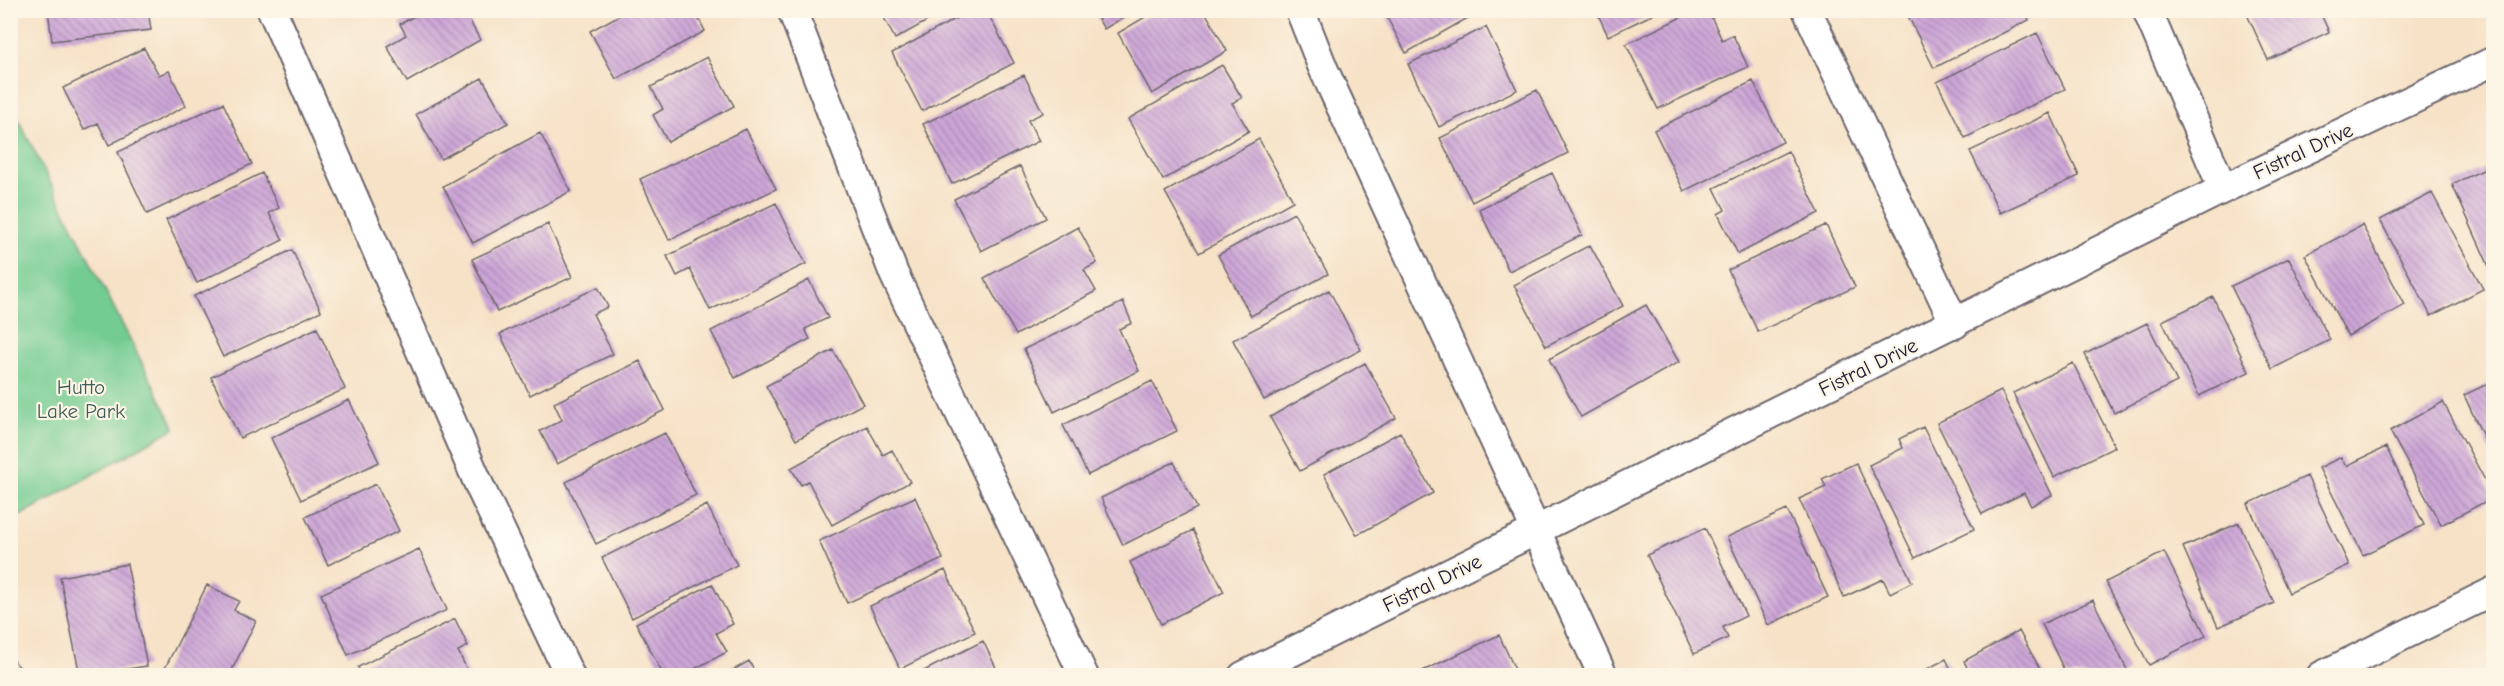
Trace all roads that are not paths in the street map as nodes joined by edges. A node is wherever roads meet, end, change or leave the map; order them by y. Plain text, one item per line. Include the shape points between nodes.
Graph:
1 (272, 10) edge
2 (792, 10) edge
3 (1300, 10) edge
4 (1807, 10) edge
5 (2147, 10) edge
6 (2493, 61) edge
7 (2223, 189) junction
8 (1955, 324) junction
9 (1536, 531) junction
10 (2493, 591) edge
11 (570, 675) edge
12 (1084, 675) edge
13 (1243, 675) edge
14 (1604, 675) edge
15 (2321, 675) edge

1 - 11 street via 480,487
2 - 12 street via 894,274
3 - 9 street
4 - 8 street
5 - 7 street
6 - 7 street, Fistral Drive
7 - 8 street, Fistral Drive
8 - 9 street, Fistral Drive
9 - 13 street, Fistral Drive
9 - 14 street
10 - 15 street

